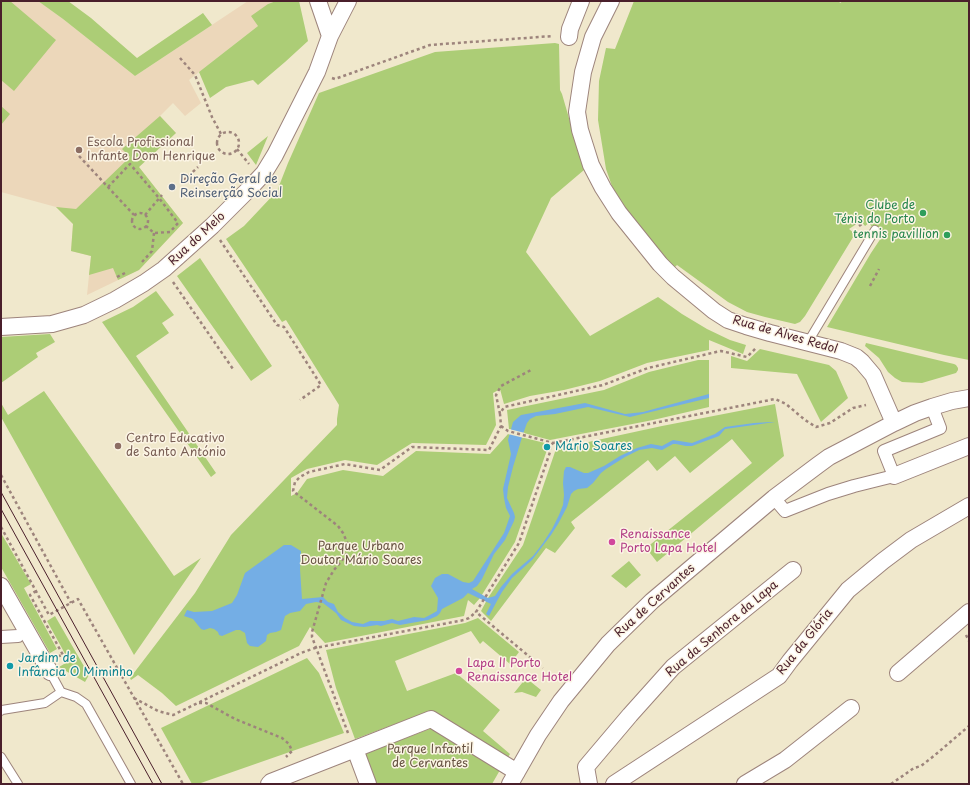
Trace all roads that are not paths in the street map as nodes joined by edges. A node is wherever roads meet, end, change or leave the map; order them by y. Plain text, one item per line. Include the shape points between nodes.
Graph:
1 (318, 1) edge
2 (348, 1) edge
3 (581, 1) edge
4 (611, 1) edge
5 (330, 36) junction
6 (564, 36) road end
7 (875, 230) dead end
8 (1, 326) edge
9 (808, 342) junction
10 (969, 398) edge
11 (932, 407) junction
12 (894, 423) junction
13 (969, 446) edge
14 (894, 476) junction
15 (774, 498) junction
16 (969, 506) edge
17 (793, 570) dead end
18 (1, 586) edge
19 (969, 612) edge
20 (18, 636) dead end
21 (1, 637) edge
22 (52, 666) joint
23 (898, 673) dead end
24 (61, 692) junction
25 (851, 708) dead end
26 (1, 710) edge
27 (354, 748) junction
28 (1, 757) edge
29 (513, 778) edge
30 (18, 784) edge
31 (131, 784) edge
32 (269, 784) edge
33 (368, 784) edge
34 (589, 784) edge
35 (614, 784) edge
36 (745, 784) edge

1 - 5 street
2 - 5 street, Rua do Melo
3 - 6 street via 570,29
4 - 9 street, Rua de Alves Redol via 593,36 583,72 577,112 591,165 603,188 619,213 660,264 714,311 728,320 746,326
5 - 8 street, Rua do Melo via 317,72 264,173 212,226 144,283 84,315 52,324
7 - 9 lane
9 - 12 street, Rua de Alves Redol via 850,354 862,362 873,375
10 - 11 street, Rua de Cervantes
11 - 12 street, Rua de Cervantes
11 - 14 street via 940,428 884,451
12 - 15 street, Rua de Cervantes via 823,461
13 - 14 street
14 - 15 street via 828,494 785,511
15 - 29 street, Rua de Cervantes via 652,601 608,644 561,701
16 - 35 street, Rua da Glória via 911,540 848,590 779,676
17 - 34 street, Rua da Senhora da Lapa via 673,667 586,767
18 - 22 street
19 - 23 street
20 - 21 street
22 - 24 lane
24 - 26 lane via 45,703
24 - 31 lane via 86,704
25 - 36 street via 785,760
27 - 29 street via 432,719
27 - 32 street
27 - 33 street
28 - 30 lane

